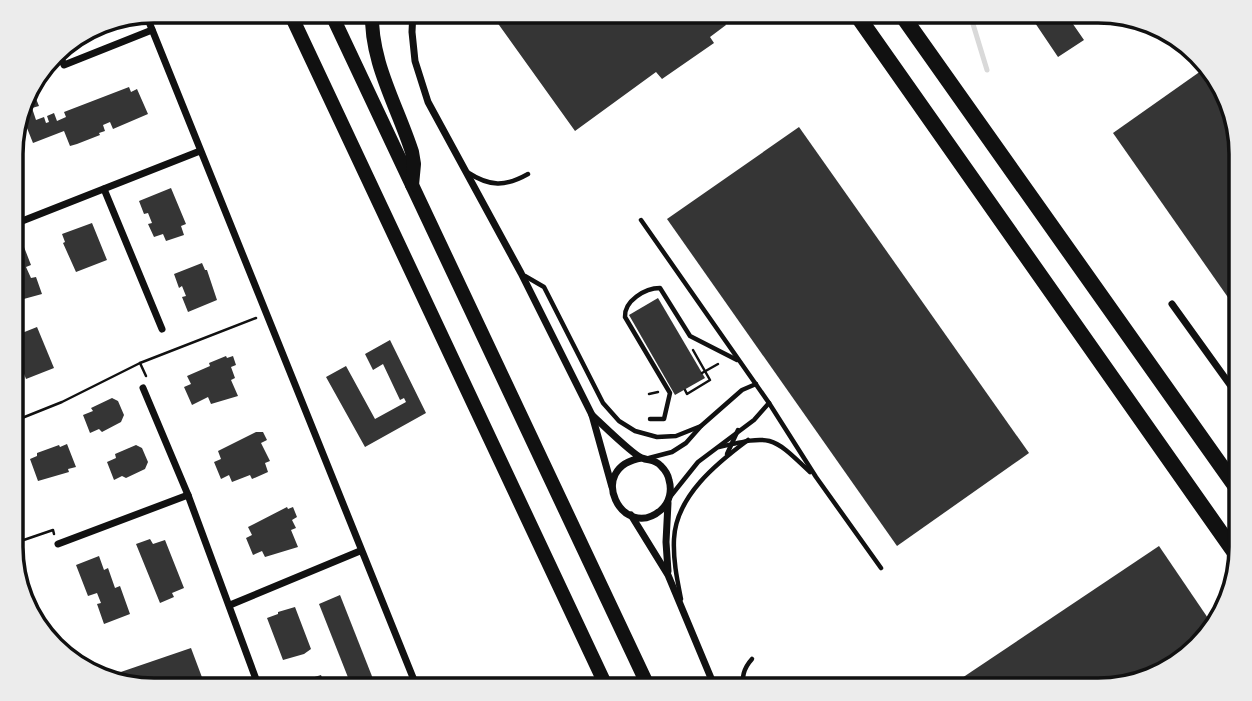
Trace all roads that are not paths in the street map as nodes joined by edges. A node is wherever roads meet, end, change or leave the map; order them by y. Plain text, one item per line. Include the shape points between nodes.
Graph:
1 (149, 23) edge
2 (295, 23) edge
3 (336, 23) edge
4 (373, 23) edge
5 (414, 23) edge
6 (863, 23) edge
7 (908, 23) edge
8 (152, 30) junction
9 (62, 60) edge
10 (200, 151) junction
11 (462, 168) junction
12 (528, 174) dead end
13 (412, 186) junction
14 (104, 189) junction
15 (641, 220) dead end
16 (23, 221) edge
17 (520, 274) junction
18 (1172, 304) dead end
19 (162, 329) dead end
20 (738, 361) junction
21 (1229, 383) edge
22 (755, 384) junction
23 (143, 388) dead end
24 (769, 403) junction
25 (592, 415) junction
26 (650, 419) dead end
27 (701, 426) junction
28 (739, 429) junction
29 (748, 440) junction
30 (732, 444) junction
31 (716, 447) junction
32 (725, 457) junction
33 (646, 458) junction
34 (816, 477) junction
35 (1229, 477) edge
36 (612, 487) junction
37 (188, 495) junction
38 (669, 498) junction
39 (631, 515) junction
40 (58, 544) road end
41 (1229, 544) edge
42 (360, 551) junction
43 (881, 568) dead end
44 (668, 575) junction
45 (230, 605) junction
46 (684, 614) junction
47 (752, 659) dead end
48 (256, 678) edge
49 (413, 678) edge
50 (602, 678) edge
51 (644, 678) edge
52 (711, 678) edge
53 (742, 678) edge

1 - 8 street
2 - 50 highway
3 - 13 highway
4 - 13 highway via 381,74 412,152
5 - 11 street via 413,47 423,89
6 - 41 highway
7 - 35 highway
8 - 9 street via 64,65
8 - 10 street
10 - 14 street
10 - 42 street
11 - 12 lane via 491,183 512,183
11 - 17 street
13 - 51 highway
14 - 16 street
14 - 19 street
15 - 20 lane
17 - 25 street
17 - 27 lane via 544,287 603,404 619,421 657,437 676,436
18 - 21 street
20 - 22 lane
20 - 26 lane via 690,336 660,288 627,303 625,317 670,393 664,419
22 - 24 lane
22 - 27 lane
23 - 37 street
24 - 28 lane
24 - 34 lane
25 - 33 street
25 - 36 street
27 - 33 lane via 672,452
28 - 30 lane
28 - 31 lane
29 - 30 lane
29 - 32 lane
29 - 34 lane via 761,438 783,447
30 - 31 lane
30 - 32 lane
31 - 38 lane
32 - 46 lane via 705,474 688,500 674,535
33 - 36 street via 621,466
33 - 38 street via 663,467 669,477
34 - 43 lane
36 - 39 street via 620,508
37 - 40 street
37 - 45 street
38 - 39 street via 650,516
38 - 44 street
39 - 44 street
42 - 45 street
42 - 49 street
44 - 46 street
45 - 48 street
46 - 52 street
47 - 53 lane

